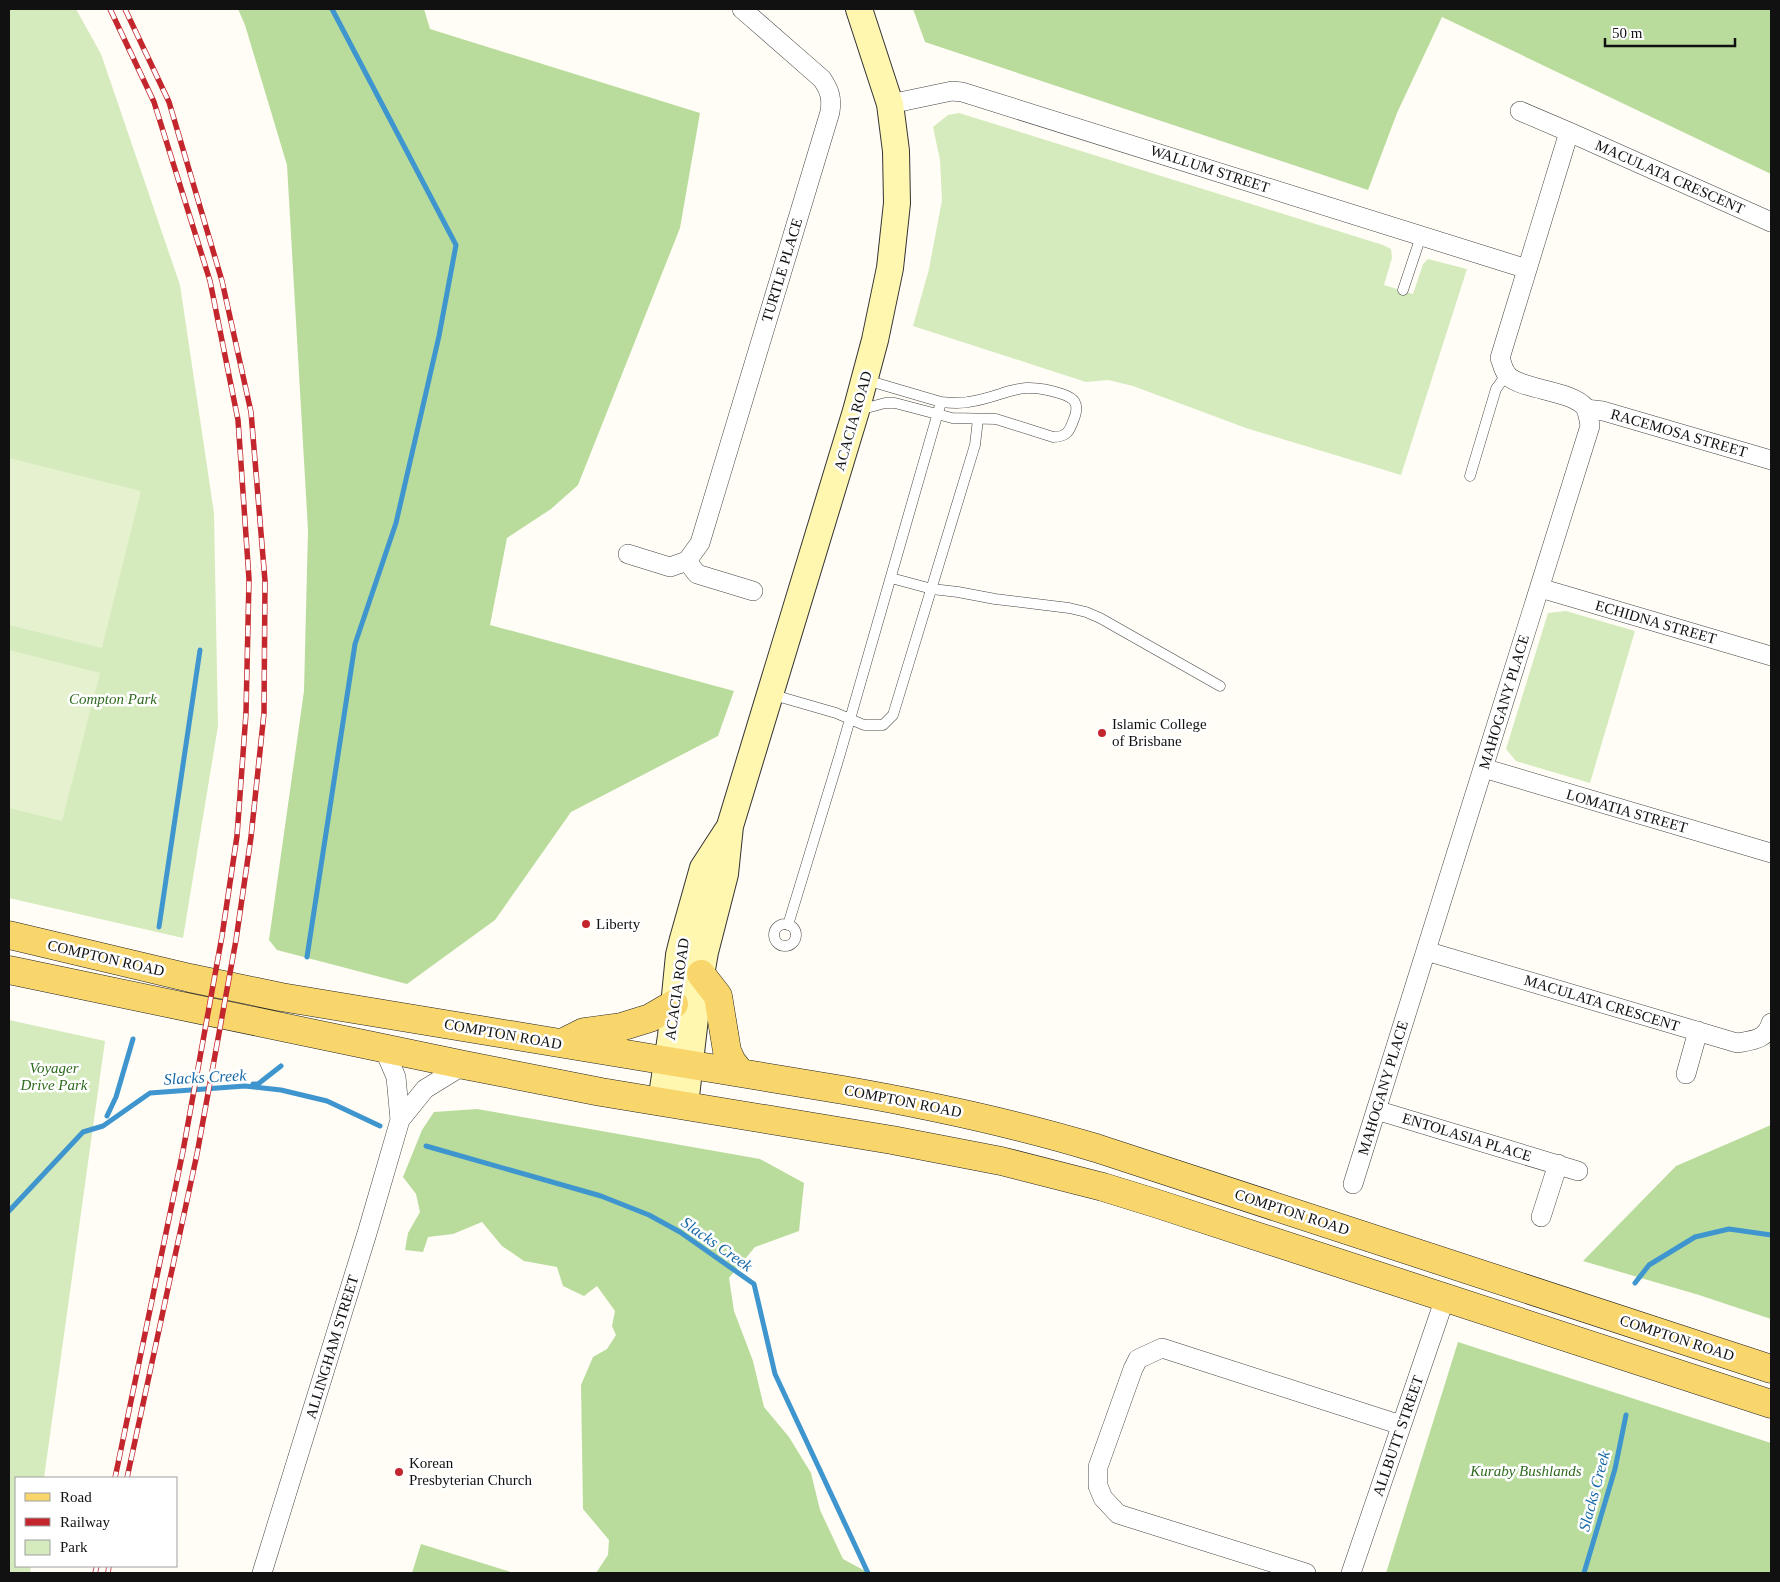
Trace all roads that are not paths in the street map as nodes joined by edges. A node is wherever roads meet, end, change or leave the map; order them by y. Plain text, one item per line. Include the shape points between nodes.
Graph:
1 (742, 9) edge
2 (860, 9) edge
3 (890, 104) junction
4 (1520, 110) dead end
5 (1569, 132) junction
6 (1771, 222) edge
7 (1421, 236) junction
8 (1527, 269) junction
9 (1403, 290) dead end
10 (1506, 375) junction
11 (865, 380) junction
12 (942, 402) junction
13 (1586, 409) junction
14 (856, 411) junction
15 (938, 415) junction
16 (978, 419) junction
17 (1771, 460) edge
18 (1470, 476) dead end
19 (628, 554) dead end
20 (687, 561) junction
21 (891, 578) junction
22 (1540, 588) junction
23 (932, 589) junction
24 (752, 591) dead end
25 (1771, 656) edge
26 (1220, 686) dead end
27 (769, 694) junction
28 (850, 719) junction
29 (1483, 768) junction
30 (730, 826) junction
31 (1771, 854) edge
32 (788, 925) dead end
33 (9, 935) edge
34 (1426, 950) junction
35 (9, 970) edge
36 (701, 974) junction
37 (674, 1004) junction
38 (1771, 1023) edge
39 (1698, 1031) junction
40 (560, 1044) junction
41 (384, 1049) junction
42 (679, 1063) junction
43 (464, 1065) junction
44 (741, 1073) junction
45 (1686, 1074) dead end
46 (673, 1104) junction
47 (1376, 1110) junction
48 (400, 1120) junction
49 (1558, 1164) junction
50 (1578, 1171) dead end
51 (1353, 1184) dead end
52 (1541, 1217) dead end
53 (1445, 1298) junction
54 (1771, 1369) edge
55 (1771, 1404) edge
56 (1401, 1425) junction
57 (262, 1573) edge
58 (1306, 1573) edge
59 (1350, 1573) edge

1 - 20 street, TURTLE PLACE via 822,80 829,90 830,112 700,543
2 - 3 street, ACACIA ROAD
3 - 7 street, WALLUM STREET via 944,92 962,92
3 - 11 street, ACACIA ROAD via 896,151 897,203 884,303
4 - 5 street, MACULATA CRESCENT
5 - 6 street, MACULATA CRESCENT
5 - 8 street
7 - 8 street, WALLUM STREET
7 - 9 lane
8 - 10 street via 1500,358
10 - 13 street via 1568,397
10 - 18 lane via 1496,389
11 - 12 lane
11 - 14 street, ACACIA ROAD
12 - 15 lane
12 - 16 lane via 977,401 1028,387 1044,388 1071,397 1076,403 1070,431 1062,437 996,419
13 - 17 street, RACEMOSA STREET via 1603,411
13 - 22 street, MAHOGANY PLACE via 1590,426
14 - 15 lane via 895,403
14 - 27 street, ACACIA ROAD
15 - 16 lane
15 - 21 lane
16 - 23 lane via 975,445
19 - 20 street via 670,567
20 - 24 street via 697,574
21 - 23 lane
21 - 28 lane
22 - 25 street, ECHIDNA STREET
22 - 29 street, MAHOGANY PLACE
23 - 26 lane via 1086,612
23 - 28 lane via 894,716 878,726
27 - 28 lane
27 - 30 street, ACACIA ROAD
28 - 32 lane
29 - 31 street, LOMATIA STREET
29 - 34 street, MAHOGANY PLACE
30 - 36 street, ACACIA ROAD via 725,874
30 - 37 street, ACACIA ROAD via 704,868 698,886 679,956
33 - 40 main road, COMPTON ROAD via 250,991
34 - 39 street, MACULATA CRESCENT
34 - 47 street, MAHOGANY PLACE
35 - 41 main road, COMPTON ROAD
36 - 42 street, ACACIA ROAD
36 - 44 main road via 718,996 727,1051
37 - 40 main road via 650,1018 622,1027 584,1032
37 - 42 street, ACACIA ROAD
38 - 39 street, MACULATA CRESCENT via 1769,1031 1757,1039 1737,1043
39 - 45 street
40 - 42 main road, COMPTON ROAD
41 - 43 main road, COMPTON ROAD
41 - 48 street, ALLINGHAM STREET via 396,1077
42 - 44 main road, COMPTON ROAD
42 - 46 street, ACACIA ROAD
43 - 46 main road, COMPTON ROAD
43 - 48 street, ALLINGHAM STREET via 425,1089
44 - 54 main road, COMPTON ROAD via 930,1106 1054,1136
46 - 53 main road, COMPTON ROAD via 892,1140 1040,1170 1149,1201
47 - 49 street, ENTOLASIA PLACE
47 - 51 street, MAHOGANY PLACE
48 - 57 street, ALLINGHAM STREET
49 - 50 street, ENTOLASIA PLACE
49 - 52 street
53 - 55 main road, COMPTON ROAD
53 - 56 street, ALLBUTT STREET
56 - 58 street via 1162,1348 1138,1359 1098,1467 1098,1486 1103,1498 1118,1514
56 - 59 street, ALLBUTT STREET

